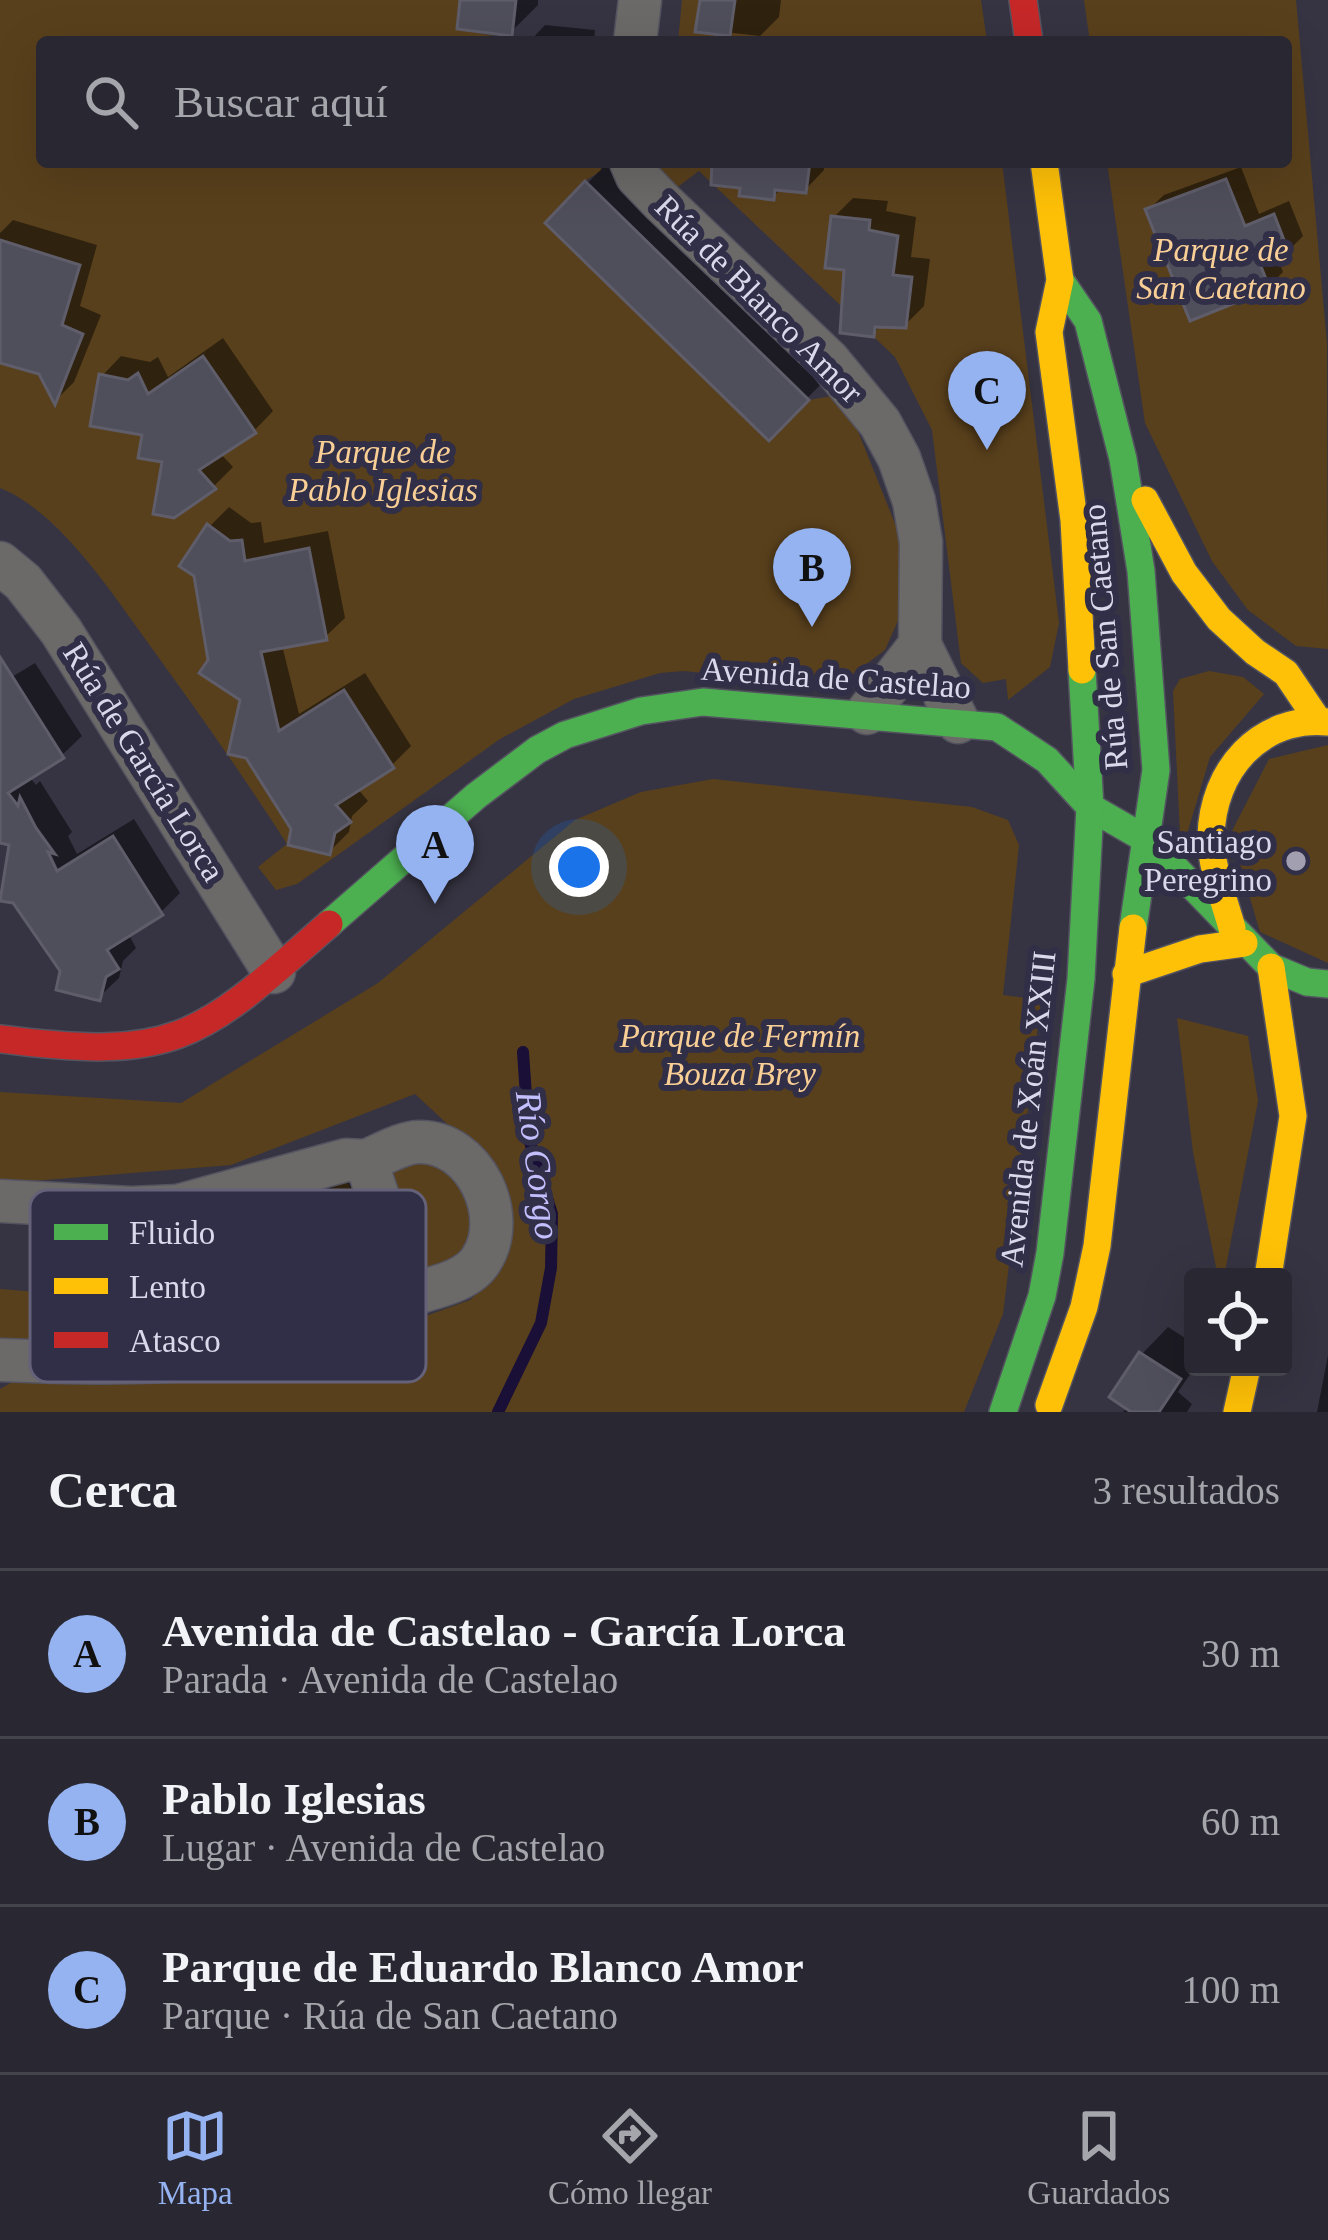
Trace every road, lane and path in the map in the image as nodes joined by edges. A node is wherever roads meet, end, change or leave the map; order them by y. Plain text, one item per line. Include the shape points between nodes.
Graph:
1 (640, 0) edge
2 (1023, 0) edge
3 (636, 36) edge
4 (1027, 36) edge
5 (634, 168) edge
6 (1045, 168) edge
7 (1060, 280) junction
8 (1123, 459) junction
9 (0, 563) edge
10 (920, 645) junction
11 (1255, 652) junction
12 (1216, 653) dead end
13 (1178, 655) dead end
14 (1118, 666) junction
15 (1051, 700) dead end
16 (1112, 707) dead end
17 (867, 713) junction
18 (1022, 716) dead end
19 (1324, 717) edge
20 (974, 724) junction
21 (1128, 790) dead end
22 (1090, 807) junction
23 (1149, 841) junction
24 (1238, 935) junction
25 (1271, 967) junction
26 (274, 972) junction
27 (1126, 974) junction
28 (1328, 984) edge
29 (0, 1039) edge
30 (1316, 1071) dead end
31 (1293, 1116) junction
32 (366, 1161) junction
33 (236, 1190) edge
34 (375, 1190) edge
35 (0, 1201) edge
36 (30, 1203) edge
37 (1269, 1268) edge
38 (426, 1289) edge
39 (0, 1360) edge
40 (30, 1361) edge
41 (1245, 1376) edge
42 (1003, 1412) edge
43 (1046, 1412) edge
44 (1237, 1412) edge

1 - 3 street
2 - 4 street
5 - 10 street, Rúa de Blanco Amor via 830,361 880,424 914,501
6 - 7 street, Rúa de San Caetano
7 - 8 street, Rúa de San Caetano via 1088,321
7 - 14 street, Rúa de San Caetano via 1049,332 1069,478
8 - 11 street via 1184,573
8 - 14 street, Rúa de San Caetano via 1141,571
9 - 26 street, Rúa de García Lorca via 61,631
10 - 17 street
10 - 20 street, Rúa de Blanco Amor
11 - 12 street
11 - 19 street
13 - 14 street
14 - 15 street
14 - 16 street, Rúa de San Caetano
14 - 22 street, Rúa de San Caetano
14 - 23 street, Rúa de San Caetano via 1156,770
17 - 20 street, Avenida de Castelao
17 - 26 street, Avenida de Castelao via 703,702 565,735 494,781
18 - 20 street
19 - 24 street via 1291,723 1251,745 1225,778 1211,838
20 - 22 street via 1015,736
21 - 23 street, Rúa de San Caetano
22 - 23 street
22 - 42 street, Avenida de Xoán XXIII via 1081,980 1050,1253
23 - 24 street
23 - 27 street
24 - 25 street
24 - 27 street
25 - 28 street
25 - 31 street
26 - 29 street, Avenida de Castelao via 218,1020 170,1042 111,1051
27 - 43 street via 1097,1246
30 - 31 street
31 - 37 street
32 - 33 street
32 - 34 street
32 - 38 street via 418,1142 444,1148 476,1172 494,1211 482,1259 463,1276
35 - 36 street
39 - 40 street
41 - 44 street

